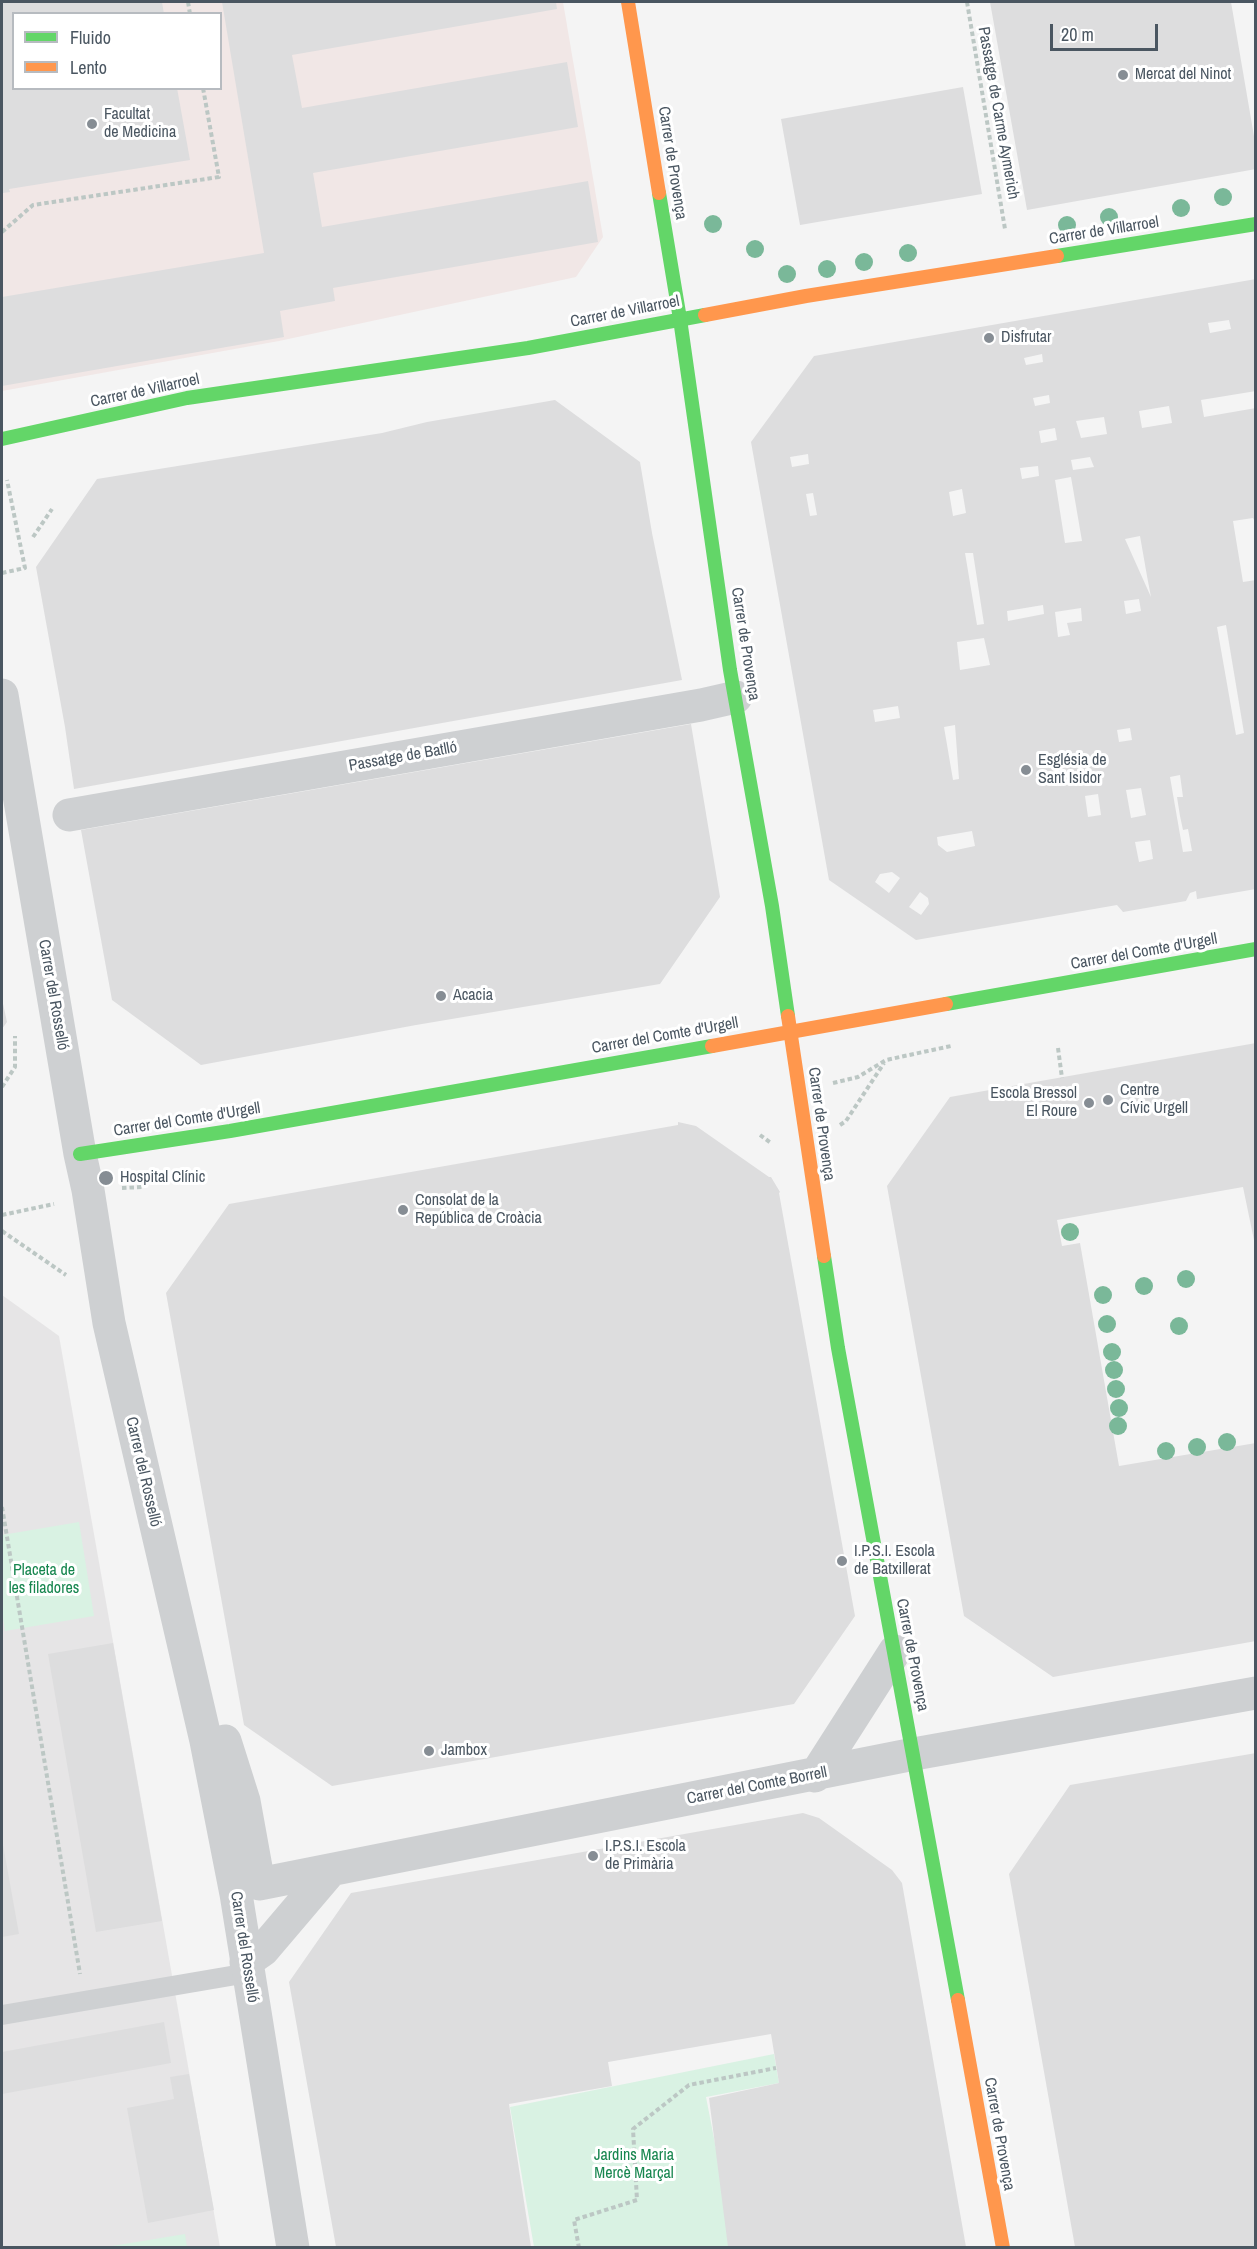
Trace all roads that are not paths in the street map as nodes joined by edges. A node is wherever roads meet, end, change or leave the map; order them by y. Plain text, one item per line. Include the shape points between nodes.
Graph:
1 (628, 2) edge
2 (1256, 224) edge
3 (680, 319) junction
4 (2, 439) edge
5 (2, 695) edge
6 (736, 697) junction
7 (69, 815) dead end
8 (1256, 949) edge
9 (790, 1031) junction
10 (80, 1154) junction
11 (895, 1652) junction
12 (1256, 1693) edge
13 (225, 1741) dead end
14 (914, 1754) junction
15 (815, 1776) junction
16 (332, 1870) junction
17 (259, 1884) junction
18 (252, 1962) junction
19 (265, 2000) dead end
20 (2, 2015) edge
21 (293, 2247) edge
22 (1003, 2247) edge

1 - 3 street, Carrer de Provença
2 - 3 street, Carrer de Villarroel
3 - 4 street, Carrer de Villarroel via 528,348 187,398
3 - 6 street, Carrer de Provença
5 - 10 street, Carrer del Rosselló
6 - 7 street, Passatge de Batlló
6 - 9 street, Carrer de Provença
8 - 9 street, Carrer del Comte d'Urgell
9 - 10 street, Carrer del Comte d'Urgell
9 - 11 street, Carrer de Provença via 840,1360
10 - 18 street, Carrer del Rosselló via 112,1339 206,1741
11 - 14 street, Carrer de Provença
11 - 15 street
12 - 14 street, Carrer del Comte Borrell
13 - 17 street via 244,1802
14 - 15 street, Carrer del Comte Borrell
14 - 22 street, Carrer de Provença
15 - 16 street, Carrer del Comte Borrell
16 - 17 street, Carrer del Comte Borrell
16 - 18 street
17 - 18 street
18 - 19 street
18 - 20 lane via 84,2001
18 - 21 street, Carrer del Rosselló

